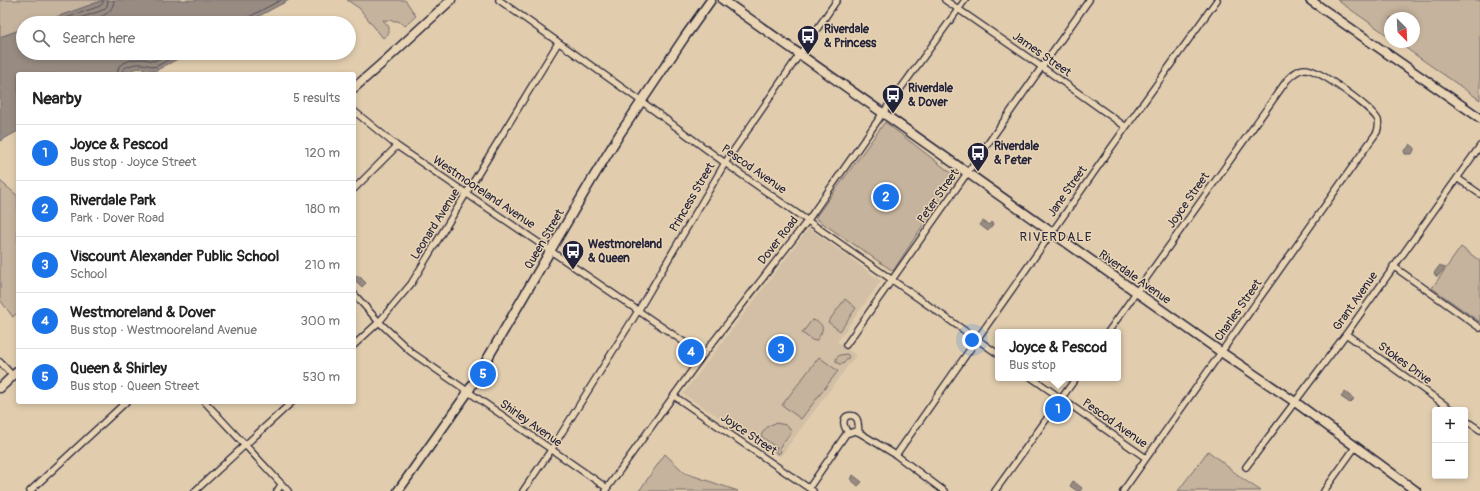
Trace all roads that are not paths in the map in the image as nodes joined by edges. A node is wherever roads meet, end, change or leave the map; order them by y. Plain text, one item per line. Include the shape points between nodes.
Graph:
1 (451, 0) edge
2 (499, 0) edge
3 (712, 0) edge
4 (723, 0) edge
5 (837, 0) edge
6 (944, 0) edge
7 (965, 0) edge
8 (1089, 0) edge
9 (1218, 0) edge
10 (1310, 0) edge
11 (958, 10) junction
12 (558, 43) junction
13 (799, 53) junction
14 (1042, 67) junction
15 (1287, 80) joint
16 (356, 86) edge
17 (641, 101) junction
18 (356, 113) edge
19 (883, 113) junction
20 (1480, 118) edge
21 (1126, 127) junction
22 (397, 146) junction
23 (1480, 146) edge
24 (725, 163) junction
25 (967, 173) junction
26 (1457, 178) junction
27 (356, 187) edge
28 (467, 194) junction
29 (1480, 194) edge
30 (808, 220) junction
31 (1052, 233) junction
32 (552, 251) junction
33 (1393, 266) junction
34 (892, 281) junction
35 (1136, 292) junction
36 (356, 296) edge
37 (638, 311) junction
38 (379, 322) junction
39 (1480, 328) edge
40 (1110, 329) edge
41 (1346, 334) junction
42 (977, 339) junction
43 (356, 343) edge
44 (846, 345) dead end
45 (995, 352) edge
46 (1221, 352) junction
47 (703, 355) junction
48 (0, 362) edge
49 (15, 373) edge
50 (1036, 381) edge
51 (1074, 381) edge
52 (0, 388) edge
53 (468, 392) junction
54 (674, 396) junction
55 (1061, 399) junction
56 (1296, 402) junction
57 (124, 404) edge
58 (208, 404) edge
59 (290, 404) edge
60 (1448, 407) edge
61 (1468, 422) edge
62 (1480, 430) edge
63 (859, 432) junction
64 (848, 434) junction
65 (245, 445) junction
66 (1356, 446) junction
67 (551, 450) junction
68 (896, 456) junction
69 (1146, 458) junction
70 (1246, 467) dead end
71 (281, 485) junction
72 (606, 489) edge
73 (811, 490) edge
74 (30, 491) edge
75 (195, 491) edge
76 (277, 491) edge
77 (288, 491) edge
78 (398, 491) edge
79 (522, 491) edge
80 (944, 491) edge
81 (996, 491) edge
82 (1123, 491) edge
83 (1324, 491) edge
84 (1416, 491) edge

1 - 16 street
2 - 12 street, Pescod Avenue
3 - 17 street, Queen Street
4 - 13 street, Riverdale Avenue
5 - 13 street, Princess Street
6 - 11 street, James Street
7 - 11 street, Dover Road
8 - 14 street, Peter Street
9 - 21 street, Jane Street
10 - 20 street
11 - 14 street, James Street
11 - 19 street, Dover Road
12 - 17 street, Pescod Avenue
12 - 28 street, Leonard Avenue
13 - 19 street, Riverdale Avenue
13 - 24 street, Princess Street
14 - 21 street, James Street
14 - 25 street, Peter Street
15 - 35 street, Joyce Street
15 - 46 street, Charles Street via 1296,72 1305,69 1325,76 1372,112 1378,122 1377,132
17 - 24 street, Pescod Avenue
17 - 32 street, Queen Street
18 - 22 street, Westmooreland Avenue
19 - 25 street, Riverdale Avenue
19 - 30 street, Dover Road
21 - 31 street, Jane Street
22 - 27 street
22 - 28 street, Westmooreland Avenue
23 - 26 street, Grant Avenue
24 - 30 street, Pescod Avenue
24 - 37 street, Princess Street
25 - 31 street, Riverdale Avenue
25 - 34 street, Peter Street
26 - 29 street
26 - 33 street, Grant Avenue
28 - 32 street, Westmooreland Avenue
28 - 38 street, Leonard Avenue via 411,284
30 - 34 street, Pescod Avenue
30 - 47 street, Dover Road
31 - 35 street, Riverdale Avenue
31 - 42 street, Jane Street
32 - 37 street, Westmooreland Avenue
32 - 53 street, Queen Street
33 - 39 street
33 - 41 street, Grant Avenue
34 - 42 street, Pescod Avenue
34 - 44 street, Peter Street
35 - 40 street, Joyce Street
35 - 46 street, Riverdale Avenue
36 - 38 street, Shirley Avenue
37 - 47 street, Westmooreland Avenue
37 - 67 street, Princess Street
38 - 43 street, Leonard Avenue
38 - 53 street, Shirley Avenue via 411,352
41 - 56 street, Grant Avenue
41 - 60 street, Stokes Drive
42 - 45 street, Pescod Avenue
42 - 68 street, Jane Street
46 - 56 street, Riverdale Avenue
46 - 69 street, Charles Street
47 - 54 street, Dover Road
48 - 49 street
49 - 52 street
50 - 55 street, Pescod Avenue
51 - 55 street
53 - 67 street, Shirley Avenue
53 - 78 street, Queen Street
54 - 72 street, Dover Road
54 - 73 street, Joyce Street
55 - 69 street, Pescod Avenue
55 - 81 street
56 - 66 street, Riverdale Avenue
56 - 70 street, Grant Avenue
57 - 74 street
58 - 65 street
59 - 65 street
61 - 62 street
63 - 64 street
63 - 64 street via 856,417 849,416 844,421
63 - 68 street
64 - 73 street
65 - 71 street
65 - 75 street
66 - 83 street
66 - 84 street, Riverdale Avenue
67 - 72 street, Shirley Avenue
67 - 79 street, Princess Street
68 - 80 street
69 - 82 street, Charles Street
71 - 76 street
71 - 77 street

